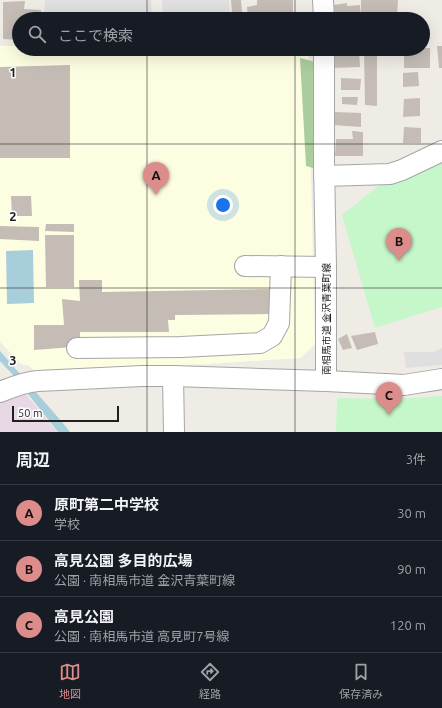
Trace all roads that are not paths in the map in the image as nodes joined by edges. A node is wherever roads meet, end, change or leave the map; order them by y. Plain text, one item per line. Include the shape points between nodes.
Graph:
1 (323, 0) edge
2 (324, 12) edge
3 (324, 56) edge
4 (442, 151) edge
5 (324, 176) junction
6 (245, 266) dead end
7 (280, 266) junction
8 (326, 267) junction
9 (77, 348) dead end
10 (173, 376) junction
11 (442, 379) edge
12 (326, 381) junction
13 (15, 386) edge
14 (174, 432) edge

1 - 2 street
3 - 5 street, 南相馬市道 金沢青葉町線
4 - 5 street via 390,174
5 - 8 street, 南相馬市道 金沢青葉町線
6 - 7 street
7 - 8 street
7 - 9 street via 279,323 272,336 260,344
8 - 12 street, 南相馬市道 金沢青葉町線
10 - 12 street, 南相馬市道 金沢青葉町線
10 - 13 street, 南相馬市道 金沢青葉町線 via 117,377
10 - 14 street
11 - 12 street via 404,384

